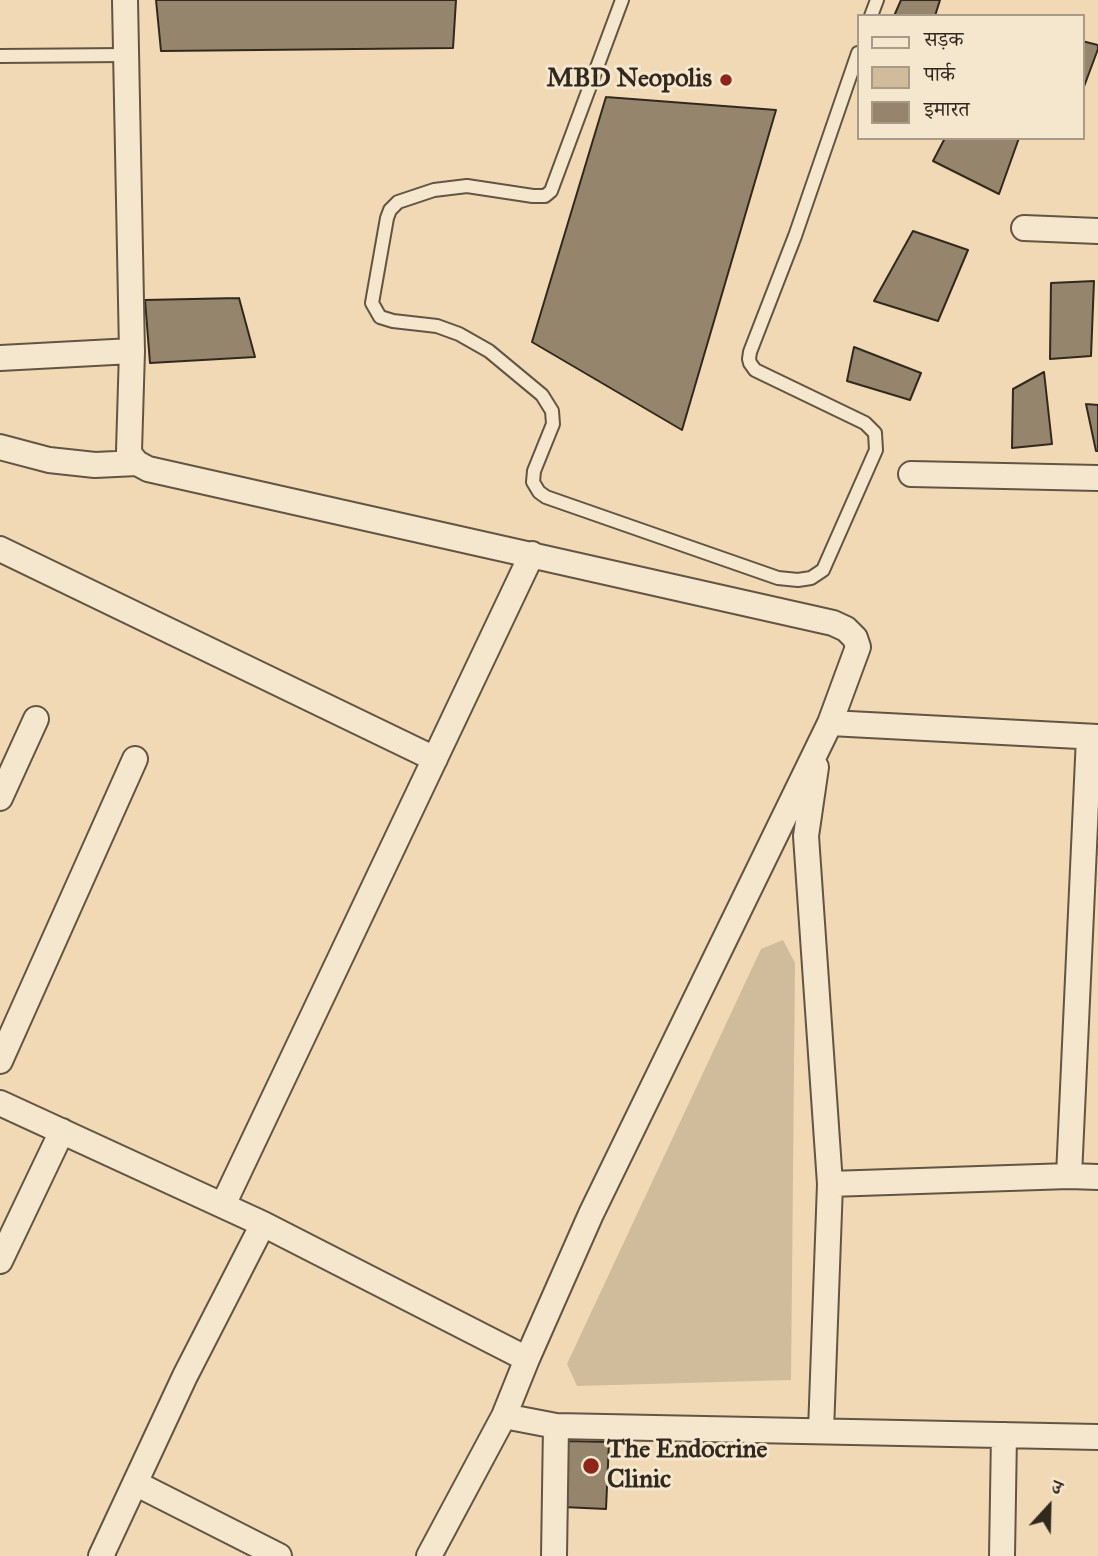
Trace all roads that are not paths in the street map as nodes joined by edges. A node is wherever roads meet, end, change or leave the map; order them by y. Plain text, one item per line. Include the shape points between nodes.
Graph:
1 (125, 0) edge
2 (622, 0) edge
3 (126, 55) junction
4 (0, 56) edge
5 (856, 59) edge
6 (1024, 228) dead end
7 (1098, 231) edge
8 (132, 352) junction
9 (0, 358) edge
10 (0, 447) edge
11 (137, 463) junction
12 (911, 474) dead end
13 (1098, 478) edge
14 (0, 550) edge
15 (532, 554) junction
16 (36, 719) dead end
17 (825, 733) junction
18 (1093, 737) edge
19 (135, 759) dead end
20 (435, 759) junction
21 (0, 798) edge
22 (0, 1061) edge
23 (0, 1103) edge
24 (62, 1132) junction
25 (1069, 1176) junction
26 (1098, 1177) edge
27 (830, 1184) junction
28 (223, 1205) junction
29 (262, 1224) junction
30 (0, 1261) edge
31 (527, 1359) junction
32 (504, 1416) junction
33 (556, 1426) junction
34 (821, 1431) junction
35 (1004, 1435) junction
36 (1098, 1437) edge
37 (135, 1483) junction
38 (101, 1556) edge
39 (279, 1556) edge
40 (429, 1556) edge
41 (554, 1556) edge
42 (1002, 1556) edge

1 - 3 street
2 - 5 lane via 551,191 533,196 467,186 434,190 398,202 387,218 372,303 380,317 459,334 489,351 542,395 552,411 553,424 533,482 546,497 778,578 811,578 823,570 876,450 875,433 865,423 755,370 749,359
3 - 4 lane
3 - 8 street
6 - 7 street
8 - 9 street
8 - 11 street via 129,451
10 - 11 street via 49,460
11 - 15 street
12 - 13 street
14 - 20 street
15 - 17 street via 846,629 858,647
15 - 20 street
16 - 21 street
17 - 18 street
17 - 27 street via 806,836
17 - 31 street via 591,1214
18 - 25 street
19 - 22 street
20 - 28 street
23 - 24 street
24 - 28 street
24 - 30 street
25 - 26 street
25 - 27 street
27 - 34 street
28 - 29 street
29 - 31 street
29 - 37 street
31 - 32 street
32 - 33 street
32 - 40 street
33 - 34 street
33 - 41 street
34 - 35 street
35 - 36 street
35 - 42 street
37 - 38 street
37 - 39 street

